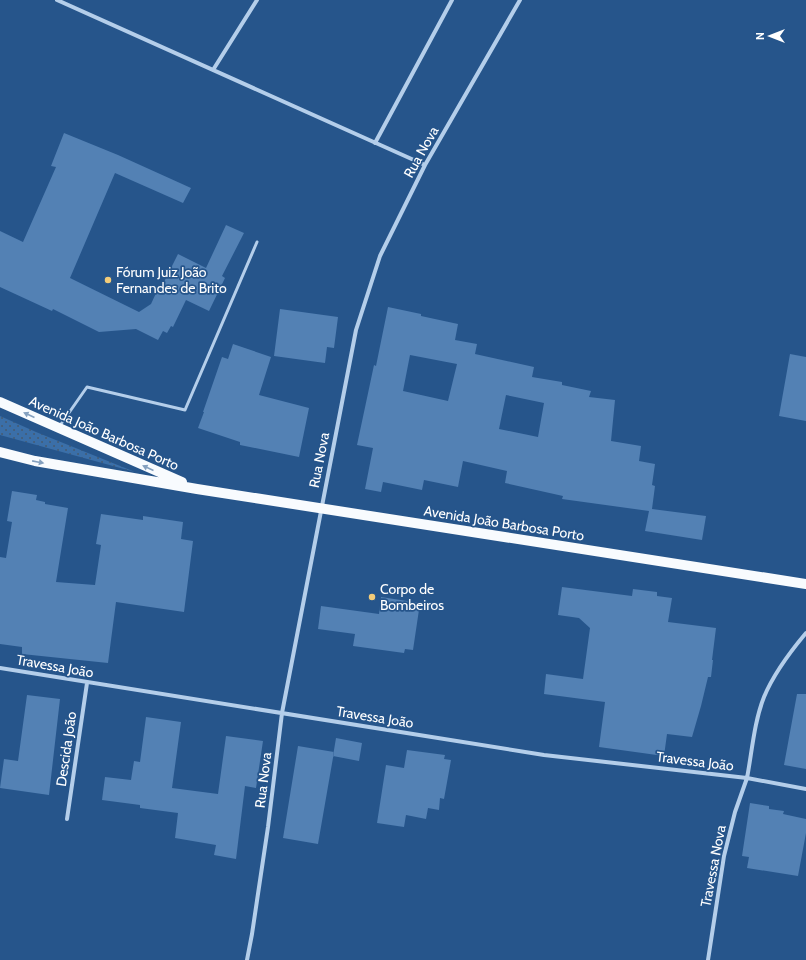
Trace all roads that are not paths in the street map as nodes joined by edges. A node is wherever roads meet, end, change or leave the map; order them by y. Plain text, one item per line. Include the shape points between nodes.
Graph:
1 (58, 0) edge
2 (257, 0) edge
3 (452, 0) edge
4 (520, 0) edge
5 (213, 70) junction
6 (375, 143) junction
7 (425, 165) junction
8 (257, 242) dead end
9 (0, 402) edge
10 (58, 428) junction
11 (0, 452) edge
12 (197, 489) junction
13 (321, 508) junction
14 (806, 584) edge
15 (806, 633) edge
16 (0, 668) edge
17 (87, 683) junction
18 (282, 714) junction
19 (747, 778) junction
20 (806, 789) edge
21 (67, 819) dead end
22 (247, 960) edge
23 (708, 960) edge

1 - 5 street
2 - 5 street
3 - 6 street
4 - 7 street, Rua Nova
5 - 6 street
6 - 7 street
7 - 13 street, Rua Nova via 380,256 356,330
8 - 10 lane via 185,410 87,387
10 -> 9 main road, Avenida João Barbosa Porto
12 -> 10 main road, Avenida João Barbosa Porto
11 -> 12 main road, Avenida João Barbosa Porto via 35,461
12 - 13 main road, Avenida João Barbosa Porto
13 - 14 main road, Avenida João Barbosa Porto
13 - 18 street, Rua Nova
15 - 19 street, Travessa Nova via 780,667 764,697
16 - 17 street, Travessa João
17 - 18 street, Travessa João
17 - 21 street, Descida João
18 - 19 street, Travessa João via 544,755
18 - 22 street, Rua Nova via 268,827
19 - 20 street, Travessa João
19 - 23 street, Travessa Nova via 724,856

